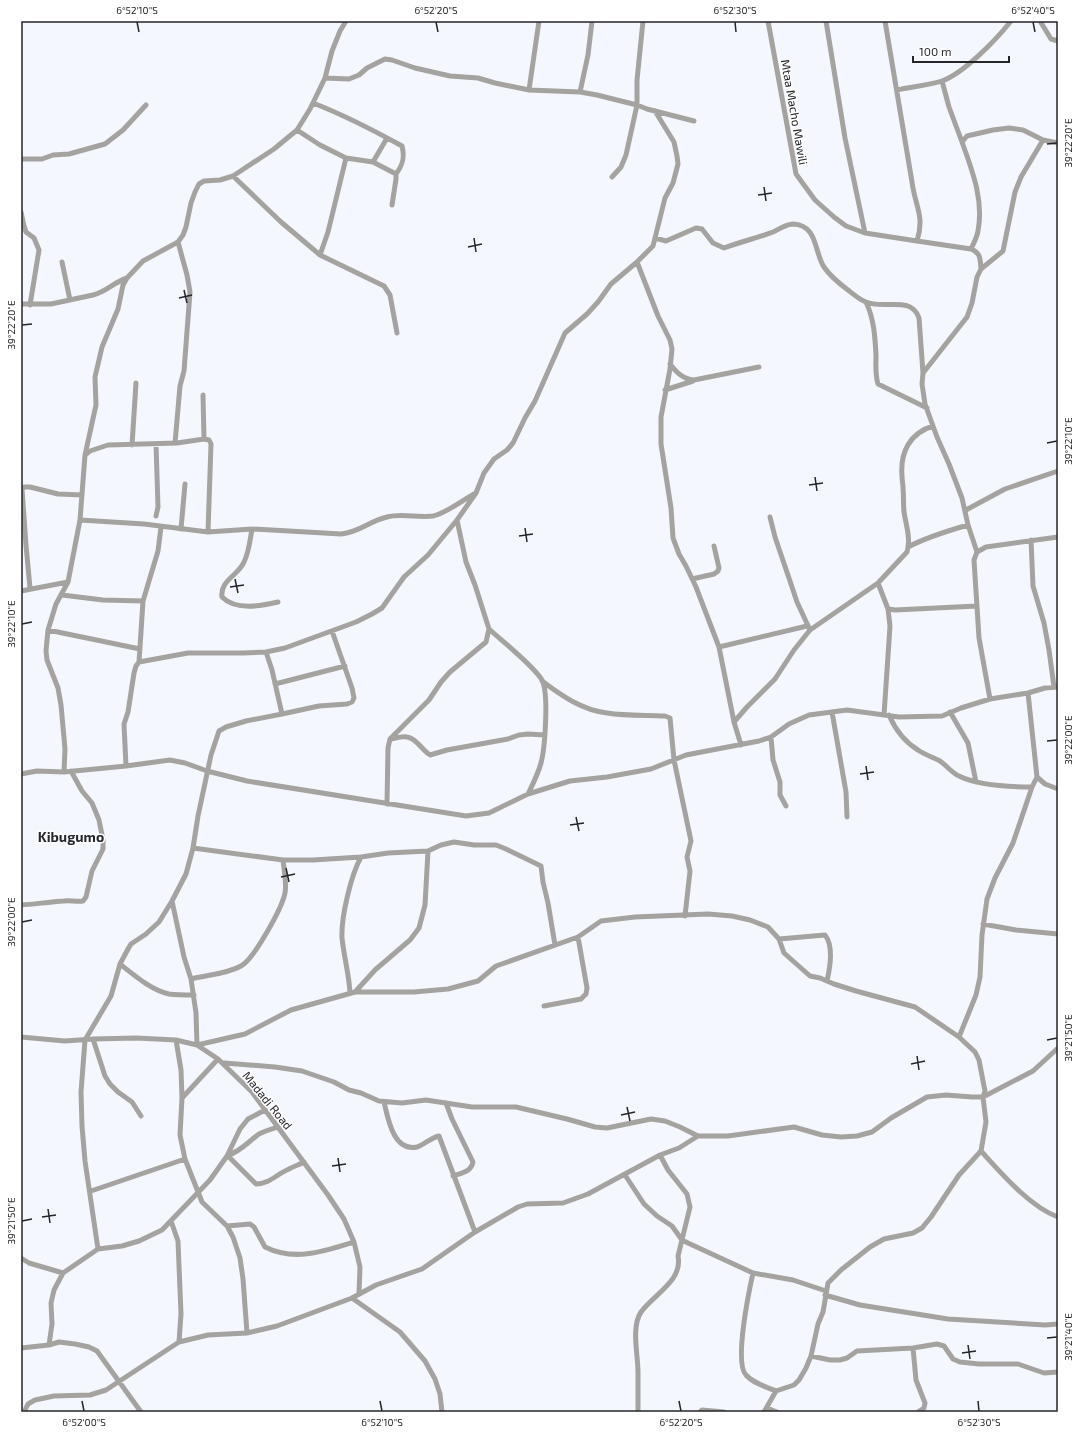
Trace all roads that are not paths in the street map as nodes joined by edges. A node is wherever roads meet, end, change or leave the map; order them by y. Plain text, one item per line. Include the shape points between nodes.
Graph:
1 (346, 21) edge
2 (539, 21) edge
3 (592, 21) edge
4 (643, 21) edge
5 (768, 21) edge
6 (826, 21) edge
7 (885, 21) edge
8 (1011, 21) edge
9 (1040, 21) edge
10 (1058, 41) edge
11 (325, 78) junction
12 (942, 81) junction
13 (529, 90) junction
14 (896, 90) junction
15 (580, 92) junction
16 (313, 103) junction
17 (146, 105) dead end
18 (637, 105) junction
19 (656, 112) junction
20 (694, 121) dead end
21 (297, 130) junction
22 (387, 138) junction
23 (1043, 140) junction
24 (962, 142) junction
25 (1058, 143) edge
26 (346, 158) junction
27 (21, 159) edge
28 (372, 162) junction
29 (396, 174) junction
30 (233, 176) junction
31 (612, 177) dead end
32 (392, 205) dead end
33 (21, 212) edge
34 (866, 232) junction
35 (655, 238) junction
36 (917, 241) junction
37 (178, 242) junction
38 (971, 249) junction
39 (320, 255) junction
40 (62, 262) dead end
41 (637, 262) junction
42 (982, 269) junction
43 (126, 278) junction
44 (70, 300) junction
45 (866, 302) junction
46 (21, 304) edge
47 (30, 305) junction
48 (397, 333) dead end
49 (670, 364) junction
50 (759, 367) dead end
51 (923, 373) junction
52 (694, 380) junction
53 (136, 383) dead end
54 (665, 390) junction
55 (203, 395) dead end
56 (927, 408) junction
57 (933, 426) junction
58 (204, 439) junction
59 (175, 443) junction
60 (156, 444) junction
61 (132, 445) junction
62 (85, 455) junction
63 (1058, 472) edge
64 (185, 484) dead end
65 (476, 492) junction
66 (82, 496) junction
67 (966, 510) junction
68 (156, 516) dead end
69 (770, 517) dead end
70 (80, 520) junction
71 (457, 520) junction
72 (968, 525) junction
73 (161, 527) junction
74 (181, 529) junction
75 (252, 529) junction
76 (208, 532) junction
77 (1058, 537) edge
78 (1031, 540) junction
79 (714, 546) dead end
80 (908, 547) junction
81 (977, 552) junction
82 (692, 579) junction
83 (68, 582) junction
84 (878, 584) junction
85 (30, 588) junction
86 (21, 591) edge
87 (62, 595) junction
88 (143, 601) junction
89 (278, 602) dead end
90 (977, 606) junction
91 (888, 609) junction
92 (808, 628) junction
93 (489, 629) junction
94 (48, 630) junction
95 (332, 631) junction
96 (719, 647) junction
97 (140, 648) junction
98 (266, 652) junction
99 (140, 662) junction
100 (345, 666) junction
101 (542, 681) junction
102 (276, 684) junction
103 (1056, 687) edge
104 (1028, 693) junction
105 (990, 699) junction
106 (832, 712) junction
107 (950, 712) junction
108 (282, 714) junction
109 (886, 715) junction
110 (734, 722) junction
111 (544, 735) junction
112 (771, 737) junction
113 (390, 739) junction
114 (741, 745) junction
115 (674, 760) junction
116 (126, 766) junction
117 (71, 771) junction
118 (207, 771) junction
119 (64, 772) junction
120 (21, 774) edge
121 (1037, 777) junction
122 (976, 782) junction
123 (1032, 787) junction
124 (1058, 789) edge
125 (528, 794) junction
126 (388, 804) junction
127 (786, 806) dead end
128 (847, 816) dead end
129 (193, 848) junction
130 (428, 851) junction
131 (361, 857) junction
132 (283, 860) junction
133 (172, 901) junction
134 (21, 905) edge
135 (685, 916) junction
136 (983, 924) junction
137 (1058, 934) edge
138 (578, 936) junction
139 (779, 939) junction
140 (555, 945) junction
141 (120, 964) junction
142 (191, 978) junction
143 (827, 981) junction
144 (352, 993) junction
145 (194, 995) junction
146 (544, 1006) dead end
147 (959, 1036) junction
148 (21, 1037) edge
149 (93, 1039) junction
150 (85, 1040) junction
151 (176, 1040) junction
152 (197, 1045) junction
153 (1058, 1048) edge
154 (218, 1059) junction
155 (224, 1063) junction
156 (983, 1097) junction
157 (182, 1098) junction
158 (384, 1102) junction
159 (446, 1103) junction
160 (265, 1110) junction
161 (141, 1116) dead end
162 (278, 1128) junction
163 (698, 1136) junction
164 (981, 1151) junction
165 (660, 1155) junction
166 (228, 1156) junction
167 (185, 1158) junction
168 (304, 1162) junction
169 (625, 1174) junction
170 (453, 1176) junction
171 (91, 1191) junction
172 (198, 1193) junction
173 (190, 1201) junction
174 (202, 1202) junction
175 (1058, 1217) edge
176 (171, 1221) junction
177 (227, 1226) junction
178 (475, 1232) junction
179 (682, 1240) junction
180 (354, 1242) junction
181 (98, 1249) junction
182 (21, 1258) edge
183 (63, 1273) junction
184 (753, 1273) junction
185 (359, 1293) junction
186 (825, 1293) junction
187 (352, 1298) junction
188 (1058, 1324) edge
189 (247, 1332) junction
190 (179, 1342) junction
191 (49, 1345) junction
192 (21, 1348) edge
193 (913, 1348) junction
194 (811, 1356) junction
195 (1058, 1372) edge
196 (119, 1382) junction
197 (776, 1391) junction
198 (766, 1410) edge
199 (24, 1412) edge
200 (141, 1412) edge
201 (442, 1412) edge
202 (638, 1412) edge
203 (700, 1412) edge
204 (724, 1412) edge
205 (778, 1412) edge
206 (918, 1412) edge

1 - 11 street via 332,51
2 - 13 street
3 - 15 street
4 - 18 street
5 - 34 street, Mtaa Macho Mawili via 796,174 815,200 834,217 846,226
6 - 34 street via 845,138
7 - 14 street
8 - 12 street via 1000,35 960,71
9 - 10 street via 1051,39
11 - 13 street via 349,80 385,59 450,76 478,78
11 - 16 street
12 - 14 street
12 - 24 street
13 - 15 street
14 - 36 street via 913,190 921,219
15 - 18 street
16 - 21 street
16 - 22 street via 344,115
17 - 27 street via 123,130 105,144 42,159
18 - 19 street
18 - 31 street via 626,155 621,167
19 - 20 street
19 - 35 street via 674,142 678,164 673,183 665,198
21 - 26 street
21 - 30 street via 274,149
22 - 28 street
22 - 29 street via 402,146 404,151 402,166
23 - 24 street via 1024,130 1009,128 967,136
23 - 25 street
23 - 42 street via 1015,192 1003,251
24 - 38 street via 974,172 980,215 978,232
26 - 28 street
26 - 39 street
28 - 29 street
29 - 32 street
30 - 37 street via 199,184 194,192 186,227
30 - 39 street
33 - 47 street via 26,232 34,238 39,250
34 - 36 street, Mtaa Macho Mawili
35 - 41 street via 653,246
35 - 45 street via 666,241 696,228 702,230 713,243 724,248 792,224 806,227 814,239 823,267 848,290
36 - 38 street, Mtaa Macho Mawili
37 - 43 street via 143,261
37 - 59 street via 190,292
38 - 42 street via 977,251
39 - 48 street via 384,286 390,295
40 - 44 street
41 - 49 street via 670,340
41 - 65 street via 611,284 587,314 565,333 513,443 494,459 484,473
42 - 51 street via 977,277 967,317
43 - 44 street via 98,294
43 - 62 street via 118,309 99,356 95,377 96,405
44 - 47 street
45 - 51 street via 910,306 917,311
45 - 56 street via 875,332 878,384
46 - 47 street
49 - 52 street via 677,374
49 - 54 street
50 - 52 street
51 - 56 street
52 - 54 street
53 - 61 street
54 - 82 street via 661,444 673,538
55 - 58 street
56 - 57 street
57 - 67 street
57 - 80 street via 923,429 912,438 904,454 902,500
58 - 59 street
58 - 76 street via 209,440 211,444
59 - 60 street
60 - 61 street
60 - 68 street
61 - 62 street via 108,445
62 - 66 street
63 - 67 street via 1005,489
64 - 74 street
65 - 71 street
65 - 75 street via 432,516 389,516 352,533
66 - 70 street
66 - 85 street via 58,494 30,487 22,489
67 - 72 street
69 - 92 street via 774,537
70 - 73 street
70 - 83 street
71 - 93 street via 466,562
71 - 95 street via 428,555 404,577 382,608
72 - 80 street via 931,536
72 - 81 street
73 - 74 street
73 - 88 street via 158,552
74 - 76 street
75 - 76 street
75 - 89 street via 245,560 238,571 224,583 222,597 227,602 241,606
77 - 78 street
78 - 81 street via 986,547
78 - 103 street via 1033,586 1044,623
79 - 82 street via 718,571
80 - 84 street via 907,552
81 - 90 street via 974,560
82 - 96 street
83 - 85 street
83 - 87 street
84 - 91 street
84 - 92 street
85 - 86 street
87 - 88 street
87 - 94 street via 56,604
88 - 97 street
90 - 91 street
90 - 105 street via 981,654
91 - 109 street via 890,626
92 - 96 street
92 - 110 street via 775,679
93 - 101 street via 535,671
93 - 113 street via 486,642 450,672 429,700
94 - 97 street
94 - 119 street via 47,660 58,688 61,705 65,749
95 - 98 street
95 - 100 street
96 - 110 street
97 - 99 street
98 - 99 street via 188,653
98 - 102 street
99 - 116 street via 134,673 124,724
100 - 102 street
100 - 108 street via 354,698 352,702
101 - 111 street via 545,694
101 - 115 street via 558,693 594,710 608,714 670,718
102 - 108 street
103 - 104 street
104 - 105 street
104 - 121 street
105 - 107 street
106 - 109 street via 847,710
106 - 112 street via 809,715 789,724
106 - 128 street via 846,792
107 - 109 street via 942,716
107 - 122 street via 968,743
108 - 118 street via 246,721 219,731
109 - 122 street via 907,742 940,761 958,776
110 - 114 street
111 - 113 street via 519,735 430,755 407,737
111 - 125 street via 541,762
112 - 114 street
112 - 127 street via 780,795
113 - 126 street
114 - 115 street via 686,755
115 - 125 street via 651,769 570,782
115 - 135 street via 691,841 687,857 690,871
116 - 117 street
116 - 118 street via 170,760
117 - 119 street
117 - 134 street via 92,803 103,840 103,849 92,871 86,897 78,902
118 - 126 street via 247,781
118 - 129 street
119 - 120 street via 37,771
121 - 123 street
121 - 124 street via 1045,784
122 - 123 street
123 - 136 street via 1013,843 987,899
125 - 126 street via 489,813 466,816
129 - 132 street
129 - 133 street via 186,874
130 - 131 street
130 - 140 street via 454,842 496,845 541,866
130 - 144 street via 425,905 419,928 410,940
131 - 132 street
131 - 144 street via 346,905 342,936 344,960
132 - 142 street via 285,893 281,905 265,936 243,965 232,970
133 - 141 street via 159,922 131,944
133 - 142 street
135 - 138 street via 601,921
135 - 139 street via 708,914 750,920 768,928
136 - 137 street
136 - 147 street via 980,977 976,995
138 - 140 street
138 - 146 street via 586,994 581,998
139 - 143 street via 784,953 810,976
139 - 143 street via 825,936 828,939 831,963
140 - 144 street via 496,966 478,981 448,989
141 - 145 street via 160,991 168,994
141 - 150 street via 111,996
142 - 145 street
143 - 147 street via 915,1007
144 - 152 street via 291,1010 245,1034
145 - 152 street
147 - 156 street via 975,1052 979,1060 985,1091
148 - 150 street, Madadi Road
149 - 150 street, Madadi Road
149 - 151 street, Madadi Road
149 - 161 street via 105,1076 118,1092 132,1102
150 - 171 street via 81,1092 82,1126
151 - 152 street, Madadi Road
151 - 157 street
152 - 154 street, Madadi Road
153 - 156 street via 1033,1071
154 - 155 street, Madadi Road
154 - 157 street
155 - 158 street via 302,1071
155 - 160 street, Madadi Road via 252,1092
156 - 163 street via 927,1097 890,1118 872,1132 857,1136 827,1136 794,1127 728,1136
156 - 164 street via 986,1122
157 - 167 street via 180,1135
158 - 159 street via 426,1100
158 - 170 street via 397,1140 406,1147 418,1147 439,1136
159 - 163 street via 472,1107 516,1107 607,1128 650,1119 666,1121
159 - 170 street via 473,1162 469,1170
160 - 162 street, Madadi Road
160 - 166 street via 248,1119 240,1129
162 - 166 street via 260,1133 242,1149
162 - 168 street, Madadi Road
163 - 165 street via 679,1148
164 - 175 street via 1020,1191 1040,1208
164 - 186 street via 959,1174 922,1228 913,1233 884,1239 870,1247 828,1283
165 - 169 street
165 - 179 street via 687,1194 690,1207
166 - 168 street via 256,1184 262,1184
166 - 172 street
167 - 171 street
167 - 172 street
168 - 180 street, Madadi Road via 344,1219
169 - 178 street via 588,1194 563,1203 527,1204 518,1207
169 - 179 street via 644,1204 672,1226
170 - 178 street
171 - 181 street
172 - 173 street
172 - 174 street
173 - 174 street
173 - 176 street
174 - 177 street
176 - 181 street via 162,1230 139,1241
176 - 190 street via 178,1241 181,1314
177 - 180 street via 250,1224 265,1247 295,1255 312,1254
177 - 189 street via 240,1258
178 - 185 street via 422,1269
179 - 184 street
179 - 202 street via 675,1277 641,1312 637,1322
180 - 185 street, Madadi Road via 360,1267
181 - 183 street
182 - 183 street via 29,1263
183 - 191 street via 54,1290 51,1303
184 - 186 street via 793,1280
184 - 197 street via 743,1322 742,1366 745,1374 751,1379
185 - 187 street
186 - 188 street via 860,1305 948,1319
186 - 194 street via 823,1312
187 - 189 street via 277,1326
187 - 201 street via 400,1332 425,1361 440,1394
189 - 190 street via 208,1335
190 - 196 street
191 - 192 street
191 - 196 street via 59,1342 89,1347 97,1351
193 - 194 street via 857,1352 840,1360
193 - 195 street via 941,1344 951,1357 960,1362 1018,1364 1044,1373
193 - 206 street via 916,1380 925,1403 924,1408
194 - 197 street via 794,1385
196 - 199 street via 90,1395 54,1396 35,1400 28,1404
196 - 200 street
197 - 198 street
198 - 205 street
203 - 204 street

